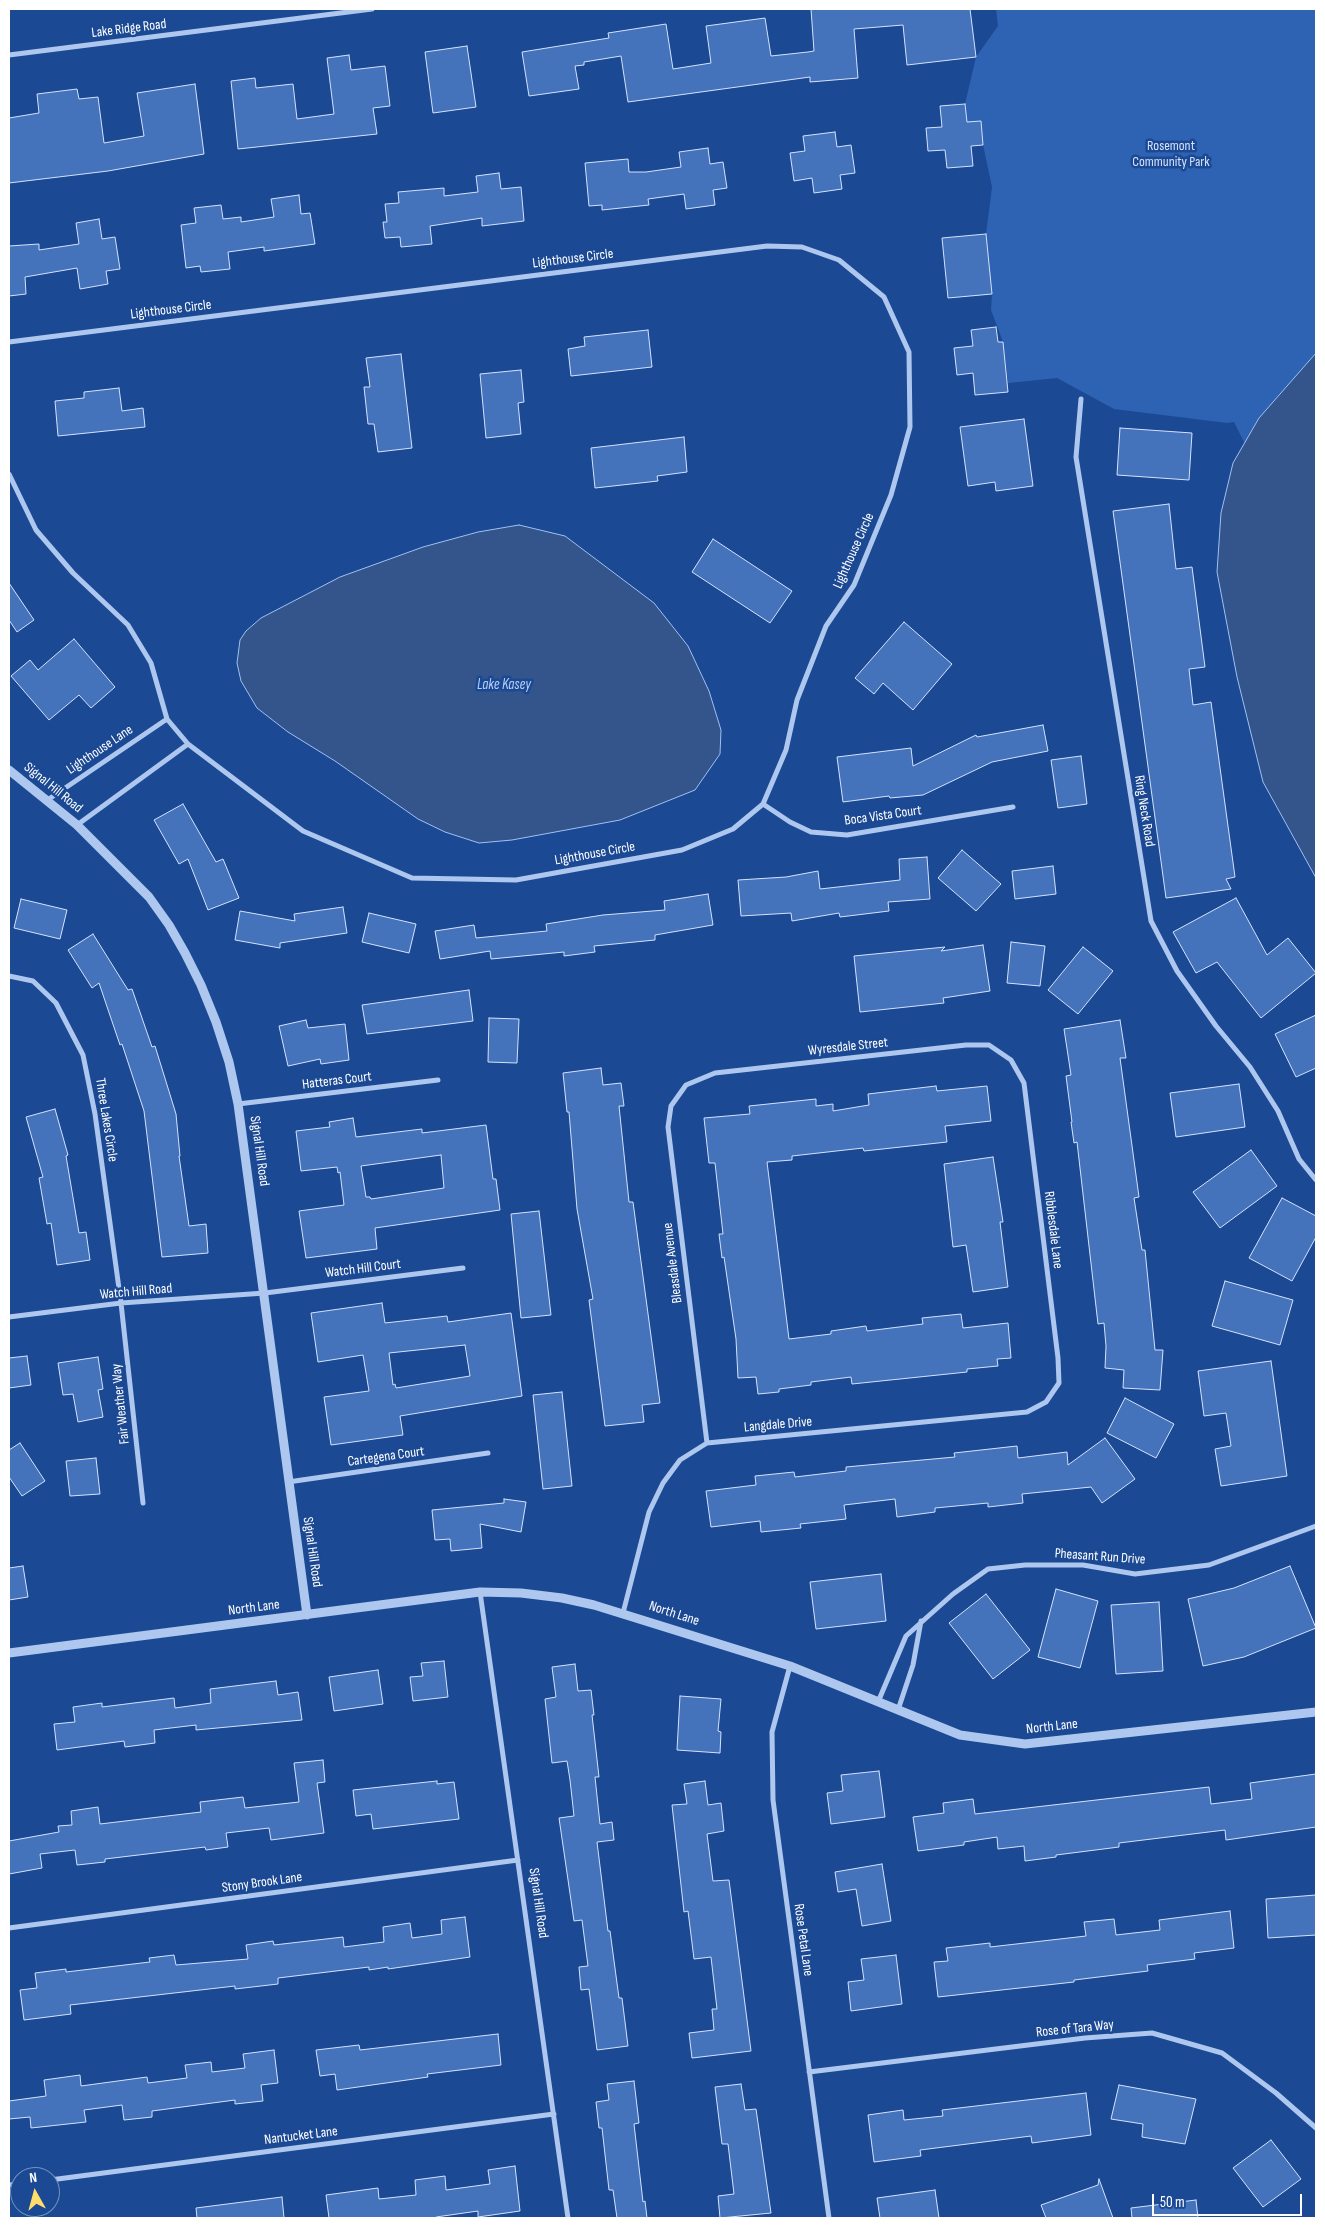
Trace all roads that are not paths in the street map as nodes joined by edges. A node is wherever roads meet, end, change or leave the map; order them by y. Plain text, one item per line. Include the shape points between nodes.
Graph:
1 (372, 9) edge
2 (9, 56) edge
3 (9, 342) edge
4 (1081, 399) dead end
5 (9, 474) edge
6 (166, 719) junction
7 (188, 744) junction
8 (9, 770) edge
9 (46, 801) junction
10 (763, 804) junction
11 (1013, 807) dead end
12 (77, 825) junction
13 (9, 976) edge
14 (1011, 1060) joint
15 (438, 1080) dead end
16 (686, 1085) joint
17 (238, 1104) junction
18 (1316, 1180) edge
19 (463, 1268) dead end
20 (265, 1293) junction
21 (121, 1303) junction
22 (9, 1317) edge
23 (1046, 1402) joint
24 (707, 1443) junction
25 (488, 1453) dead end
26 (288, 1482) junction
27 (143, 1503) dead end
28 (1316, 1526) edge
29 (480, 1592) junction
30 (623, 1613) junction
31 (307, 1615) junction
32 (922, 1620) junction
33 (9, 1653) edge
34 (790, 1666) junction
35 (878, 1702) junction
36 (898, 1710) junction
37 (1316, 1712) edge
38 (518, 1860) junction
39 (9, 1928) edge
40 (809, 2072) junction
41 (554, 2114) junction
42 (1316, 2128) edge
43 (60, 2179) edge
44 (568, 2218) edge
45 (828, 2218) edge

1 - 2 street, Lake Ridge Road
3 - 10 street, Lighthouse Circle via 764,247 802,247 839,260 884,297 909,352 910,427 891,495 854,585 826,626 797,700 786,750
4 - 18 street, Ring Neck Road via 1076,457 1150,921 1177,970 1278,1111 1298,1159
5 - 6 street, Lighthouse Circle via 36,530 73,573 128,625 151,663
6 - 7 street, Lighthouse Circle
6 - 9 street, Lighthouse Lane
7 - 10 street, Lighthouse Circle via 303,831 412,878 516,880 682,850 733,828
7 - 12 street
8 - 9 street, Signal Hill Road
9 - 12 street, Signal Hill Road
10 - 11 street, Boca Vista Court via 811,832 847,835
12 - 17 street, Signal Hill Road via 149,897 181,946 216,1022
13 - 21 street, Three Lakes Circle via 34,981 56,1003 83,1056 95,1114
14 - 16 street, Wyresdale Street via 989,1045 966,1045 714,1073
14 - 23 street, Ribblesdale Lane via 1024,1083 1058,1358 1059,1383
15 - 17 street, Hatteras Court
16 - 24 street, Bleasdale Avenue via 671,1106 668,1127
17 - 20 street, Signal Hill Road
19 - 20 street, Watch Hill Court
20 - 21 street, Watch Hill Road
20 - 26 street, Signal Hill Road
21 - 22 street, Watch Hill Road
21 - 27 street, Fair Weather Way
23 - 24 street, Langdale Drive via 1027,1412
24 - 30 street, Langdale Drive via 680,1460 663,1482 649,1512
25 - 26 street, Cartegena Court
26 - 31 street, Signal Hill Road
28 - 32 street, Pheasant Run Drive via 1209,1565 1135,1574 1083,1565 1025,1565 988,1570 952,1594
29 - 30 street, North Lane via 562,1598
29 - 31 street, North Lane
29 - 38 street, Signal Hill Road
30 - 34 street, North Lane
31 - 33 street, North Lane
32 - 35 street, Pheasant Run Drive via 906,1636
32 - 36 street via 913,1665
34 - 35 street, North Lane
34 - 40 street, Rose Petal Lane via 772,1732 773,1800
35 - 36 street, North Lane
36 - 37 street, North Lane via 960,1735 1025,1744
38 - 39 street, Stony Brook Lane
38 - 41 street, Signal Hill Road
40 - 42 street, Rose of Tara Way via 1152,2032 1222,2053
40 - 45 street, Rose Petal Lane
41 - 43 street, Nantucket Lane
41 - 44 street, Signal Hill Road

